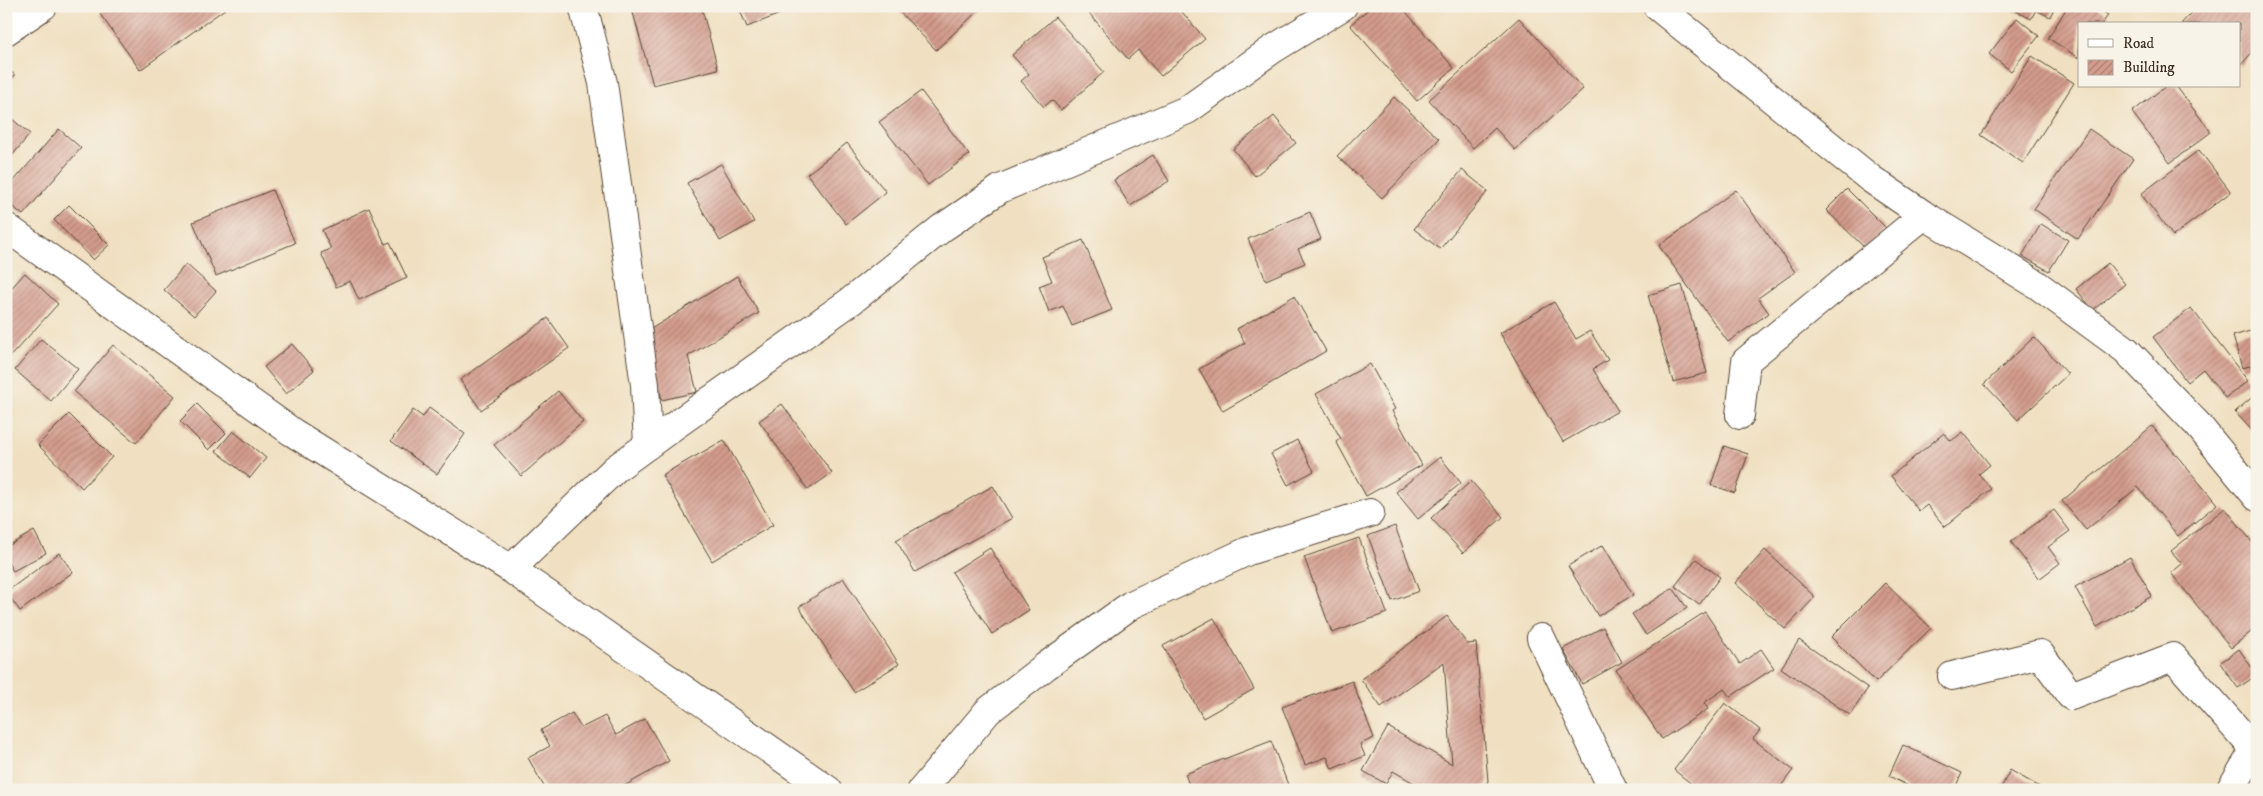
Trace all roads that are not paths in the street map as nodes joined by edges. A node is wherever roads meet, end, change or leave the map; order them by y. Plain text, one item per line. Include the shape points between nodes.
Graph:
1 (43, 6) edge
2 (583, 6) edge
3 (1342, 6) edge
4 (1656, 6) edge
5 (6, 31) edge
6 (1924, 215) junction
7 (6, 227) edge
8 (1740, 415) dead end
9 (648, 445) junction
10 (2257, 497) edge
11 (1370, 513) dead end
12 (511, 569) junction
13 (1541, 638) dead end
14 (1952, 676) dead end
15 (2256, 748) edge
16 (828, 790) edge
17 (922, 790) edge
18 (1613, 790) edge
19 (2230, 790) edge

1 - 5 street
2 - 9 street via 603,83 644,375
3 - 9 street via 1273,49 1187,110 1000,189 942,228 851,301
4 - 6 street via 1871,179
6 - 8 street via 1746,361
6 - 10 street via 2036,284 2126,350 2198,425
7 - 12 street via 292,432
9 - 12 street via 615,470
11 - 17 street via 1248,551 1131,605 988,711
12 - 16 street
13 - 18 street
14 - 15 street via 2040,654 2071,696 2174,657
15 - 19 street

